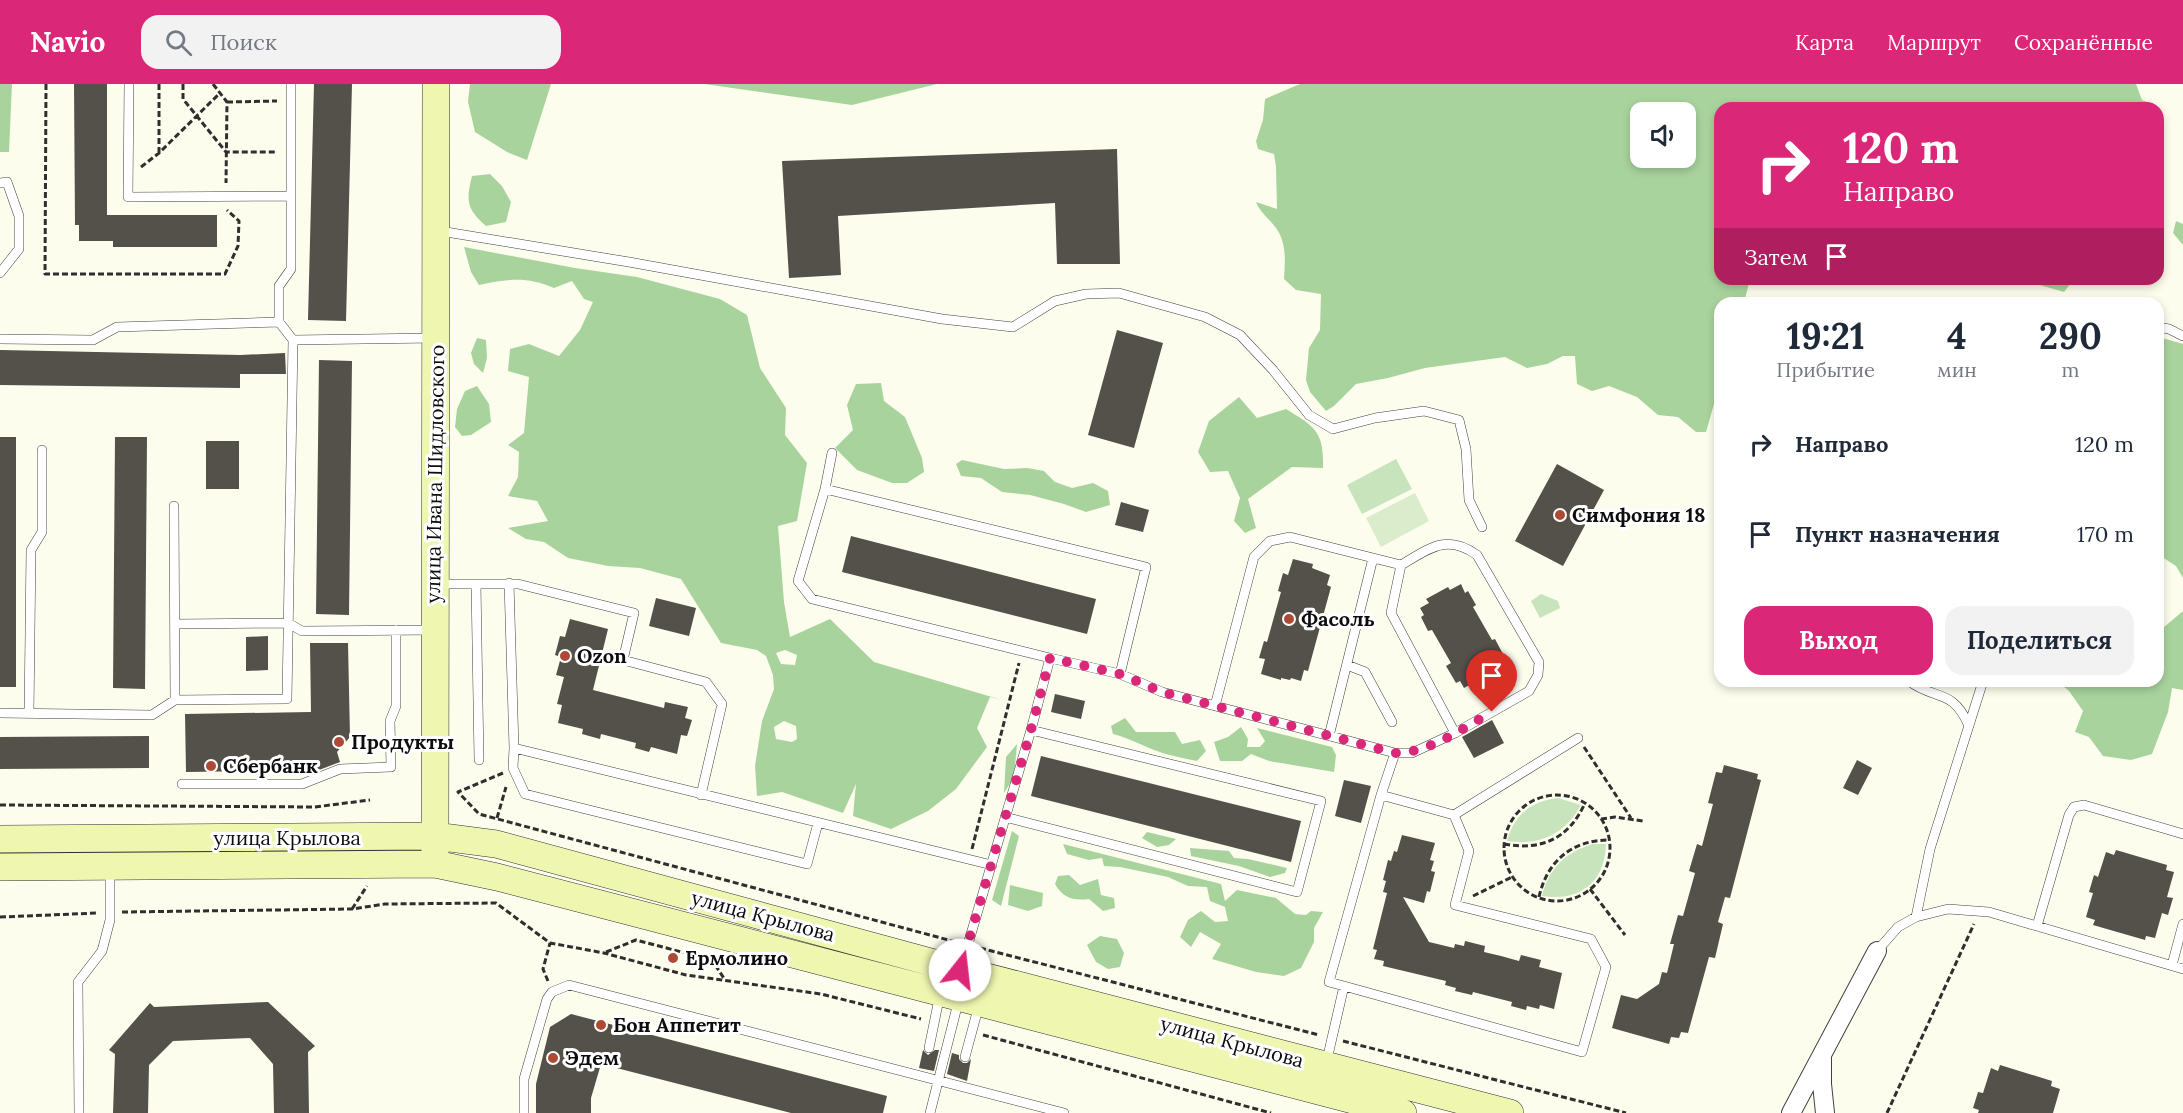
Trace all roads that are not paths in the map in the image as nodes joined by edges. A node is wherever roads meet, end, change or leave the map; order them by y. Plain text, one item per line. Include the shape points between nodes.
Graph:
1 (129, 84) edge
2 (291, 84) edge
3 (436, 84) edge
4 (0, 183) edge
5 (291, 196) junction
6 (437, 230) junction
7 (0, 273) edge
8 (279, 322) junction
9 (2164, 328) edge
10 (2183, 336) edge
11 (437, 338) junction
12 (0, 339) edge
13 (293, 340) junction
14 (42, 450) dead end
15 (832, 453) dead end
16 (825, 489) junction
17 (174, 506) dead end
18 (1482, 527) dead end
19 (1373, 558) junction
20 (1401, 565) junction
21 (509, 583) junction
22 (434, 584) junction
23 (476, 584) junction
24 (288, 623) junction
25 (175, 624) junction
26 (396, 630) junction
27 (434, 630) junction
28 (1050, 658) junction
29 (1347, 665) junction
30 (1120, 674) junction
31 (1922, 687) edge
32 (1981, 687) edge
33 (175, 700) junction
34 (1215, 706) junction
35 (0, 713) edge
36 (29, 714) junction
37 (1392, 722) dead end
38 (1969, 726) junction
39 (1031, 730) junction
40 (1455, 733) junction
41 (1329, 736) junction
42 (1578, 738) road end
43 (514, 748) junction
44 (1395, 753) junction
45 (479, 760) dead end
46 (182, 784) dead end
47 (701, 795) junction
48 (1381, 795) junction
49 (1455, 815) junction
50 (1005, 817) junction
51 (818, 823) junction
52 (2183, 834) edge
53 (435, 836) junction
54 (0, 839) edge
55 (435, 864) junction
56 (992, 865) junction
57 (110, 866) junction
58 (0, 867) edge
59 (1916, 917) junction
60 (2183, 924) edge
61 (2037, 926) junction
62 (1877, 951) joint
63 (2172, 965) junction
64 (2183, 969) edge
65 (960, 970) junction
66 (1344, 986) junction
67 (960, 997) junction
68 (929, 1048) dead end
69 (1822, 1055) junction
70 (965, 1057) dead end
71 (1326, 1066) junction
72 (938, 1080) junction
73 (79, 1113) edge
74 (524, 1113) edge
75 (930, 1113) edge
76 (1064, 1113) edge
77 (1403, 1113) edge
78 (1510, 1113) edge
79 (1791, 1113) edge
80 (1825, 1113) edge

1 - 5 lane via 128,198
2 - 5 lane
3 - 6 main road, улица Ивана Шидловского
4 - 7 lane via 7,182 19,216 19,249
5 - 8 lane via 291,269 279,286
6 - 11 main road, улица Ивана Шидловского
6 - 18 lane via 942,319 1013,327 1055,301 1086,294 1119,293 1205,317 1240,335 1310,415 1333,429 1424,411 1460,420 1469,500
8 - 12 lane via 117,327 93,340
8 - 13 lane
9 - 10 lane
11 - 13 lane
11 - 22 main road, улица Ивана Шидловского
13 - 24 lane
14 - 36 lane via 42,532 31,550
15 - 16 lane
16 - 28 lane via 798,581 812,599
16 - 30 lane via 1146,567
17 - 25 lane
19 - 20 lane
19 - 29 lane
19 - 34 lane via 1290,537 1270,541 1254,557
20 - 40 lane via 1391,614
20 - 40 lane via 1439,544 1464,546 1477,555 1539,662 1530,692
21 - 23 lane
21 - 43 lane
21 - 47 lane via 634,613 623,660 706,682 722,704
22 - 23 lane
22 - 27 main road, улица Ивана Шидловского
23 - 45 lane
24 - 25 lane
24 - 26 lane via 302,631
24 - 33 lane via 287,699
25 - 33 lane
26 - 27 lane
26 - 46 lane via 391,766 340,770 302,784
27 - 53 main road, улица Ивана Шидловского
28 - 30 lane
28 - 39 lane
29 - 37 lane via 1365,672
29 - 41 lane
30 - 34 lane via 1162,692
31 - 38 lane via 1954,701
32 - 38 lane
33 - 36 lane via 152,715
34 - 41 lane
35 - 36 lane
38 - 59 lane via 1930,849
39 - 50 lane
39 - 50 lane via 1321,801 1298,892
40 - 44 lane via 1412,753
41 - 44 lane
42 - 49 lane
43 - 47 lane
43 - 51 lane via 513,768 525,794 807,864
44 - 48 lane
47 - 51 lane
48 - 49 lane
48 - 66 lane via 1329,982
49 - 66 lane via 1469,851 1455,905 1591,939 1606,967 1582,1052
50 - 56 lane
51 - 56 lane
52 - 61 lane via 2085,805 2074,807
53 - 54 main road, улица Крылова
53 - 55 main road, улица Ивана Шидловского
53 - 65 main road, улица Крылова via 496,844
55 - 57 main road, улица Крылова
55 - 67 main road, улица Крылова
56 - 65 lane
57 - 58 main road, улица Крылова
57 - 73 lane via 110,920 102,951 78,982
59 - 61 lane via 1948,909 1979,911
59 - 62 lane via 1898,927
60 - 63 lane
61 - 63 lane
62 - 69 street
63 - 64 lane
65 - 71 main road, улица Крылова
66 - 71 lane
67 - 68 lane via 934,1022
67 - 70 lane via 972,1032
67 - 72 lane
67 - 77 main road, улица Крылова
69 - 79 street
69 - 80 street
71 - 78 main road, улица Крылова
72 - 74 lane via 569,984 547,999 524,1079
72 - 75 lane
72 - 76 lane

